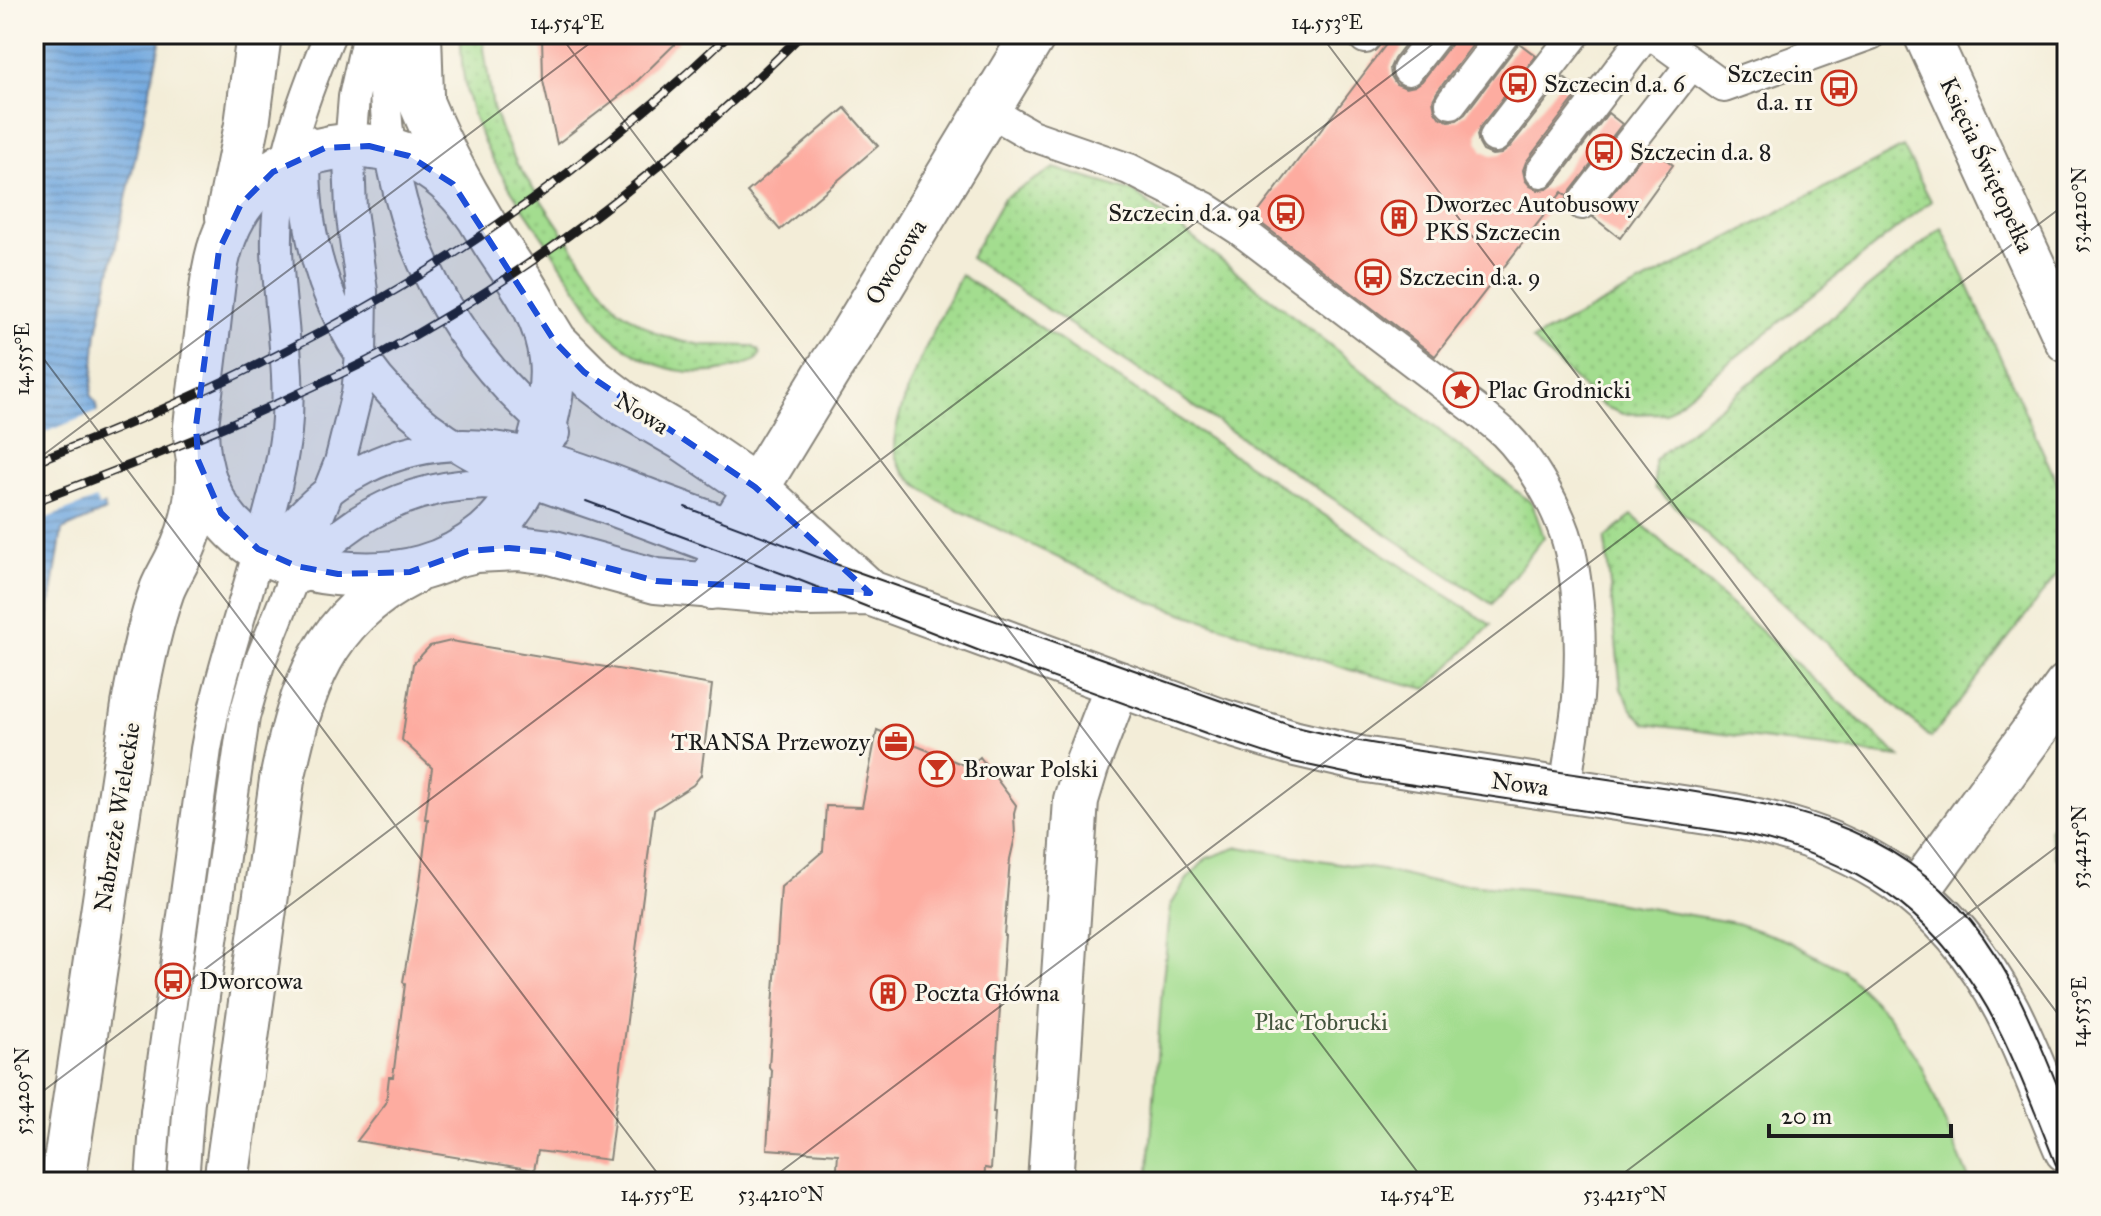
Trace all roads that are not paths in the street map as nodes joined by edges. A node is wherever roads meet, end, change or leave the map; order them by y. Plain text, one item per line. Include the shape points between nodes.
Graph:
1 (259, 34) edge
2 (330, 34) edge
3 (368, 34) edge
4 (386, 34) edge
5 (395, 34) edge
6 (426, 34) edge
7 (1034, 34) edge
8 (1436, 34) edge
9 (1504, 34) edge
10 (1575, 34) edge
11 (1648, 34) edge
12 (1871, 34) edge
13 (1926, 34) edge
14 (1691, 65) junction
15 (1408, 70) dead end
16 (1451, 103) dead end
17 (988, 110) junction
18 (1495, 137) dead end
19 (370, 148) junction
20 (444, 151) junction
21 (296, 160) junction
22 (1541, 172) dead end
23 (1582, 204) dead end
24 (480, 218) junction
25 (225, 234) junction
26 (543, 322) junction
27 (2067, 340) edge
28 (361, 355) junction
29 (456, 446) junction
30 (198, 460) junction
31 (532, 462) junction
32 (755, 487) junction
33 (329, 490) junction
34 (723, 555) junction
35 (284, 560) junction
36 (440, 561) junction
37 (849, 584) junction
38 (1118, 684) junction
39 (2067, 686) edge
40 (1565, 790) junction
41 (1916, 893) junction
42 (167, 1029) junction
43 (2067, 1150) edge
44 (63, 1182) edge
45 (151, 1182) edge
46 (171, 1182) edge
47 (183, 1182) edge
48 (226, 1182) edge
49 (1050, 1182) edge

1 - 25 street
2 - 21 lane
3 - 19 lane via 354,97
4 - 19 lane via 386,115
5 - 20 street
6 - 20 lane via 428,94
7 - 17 street, Owocowa
8 - 15 lane
9 - 16 lane
10 - 18 lane
11 - 14 lane
11 - 22 lane
12 - 14 lane via 1724,87
13 - 27 street, Księcia Świętopełka
14 - 23 lane
17 - 32 street, Owocowa
17 - 40 lane via 1031,135 1129,169 1206,208 1475,409 1523,456 1565,533 1576,588 1580,670
19 - 21 street via 325,148
19 - 24 street via 409,156 435,170
19 - 28 lane via 351,210 362,291
19 - 31 lane via 440,297 501,383
20 - 24 street
21 - 25 street via 252,191
21 - 28 lane via 317,262 337,314
21 - 35 lane via 280,205 277,247 287,370 280,472
24 - 26 street
25 - 30 street, Nabrzeże Wieleckie via 215,270 198,411
26 - 31 street via 552,382
26 - 32 street, Nowa via 560,347 604,389
28 - 29 lane via 397,398
28 - 33 lane via 349,431
29 - 31 lane via 497,468
29 - 33 lane via 380,461
30 - 35 street via 221,513 242,536
30 - 44 street, Nabrzeże Wieleckie via 192,526 157,606 129,730
31 - 34 lane via 586,501
31 - 34 lane via 582,469 685,507
31 - 35 lane via 491,484 434,489 386,506 323,552
31 - 36 street via 505,514 489,532
32 - 34 street
32 - 37 street, Nowa
33 - 35 lane via 290,526
34 - 36 street, Nowa via 656,581 535,550 499,548
34 - 37 lane
34 - 37 street, Nowa via 805,594
35 - 36 street, Nowa via 338,574 370,575 410,572
35 - 42 lane via 232,646 219,689
35 - 47 lane via 240,735 189,1101
36 - 48 street via 400,578 352,614 319,661 297,719 282,780
37 - 38 street, Nowa
38 - 40 street, Nowa via 1220,721 1347,757
38 - 49 street via 1076,800
39 - 41 street
40 - 41 street, Nowa via 1788,828 1855,854
41 - 43 street, Nowa via 1963,940 1994,986
42 - 45 lane
42 - 46 lane via 163,1110

